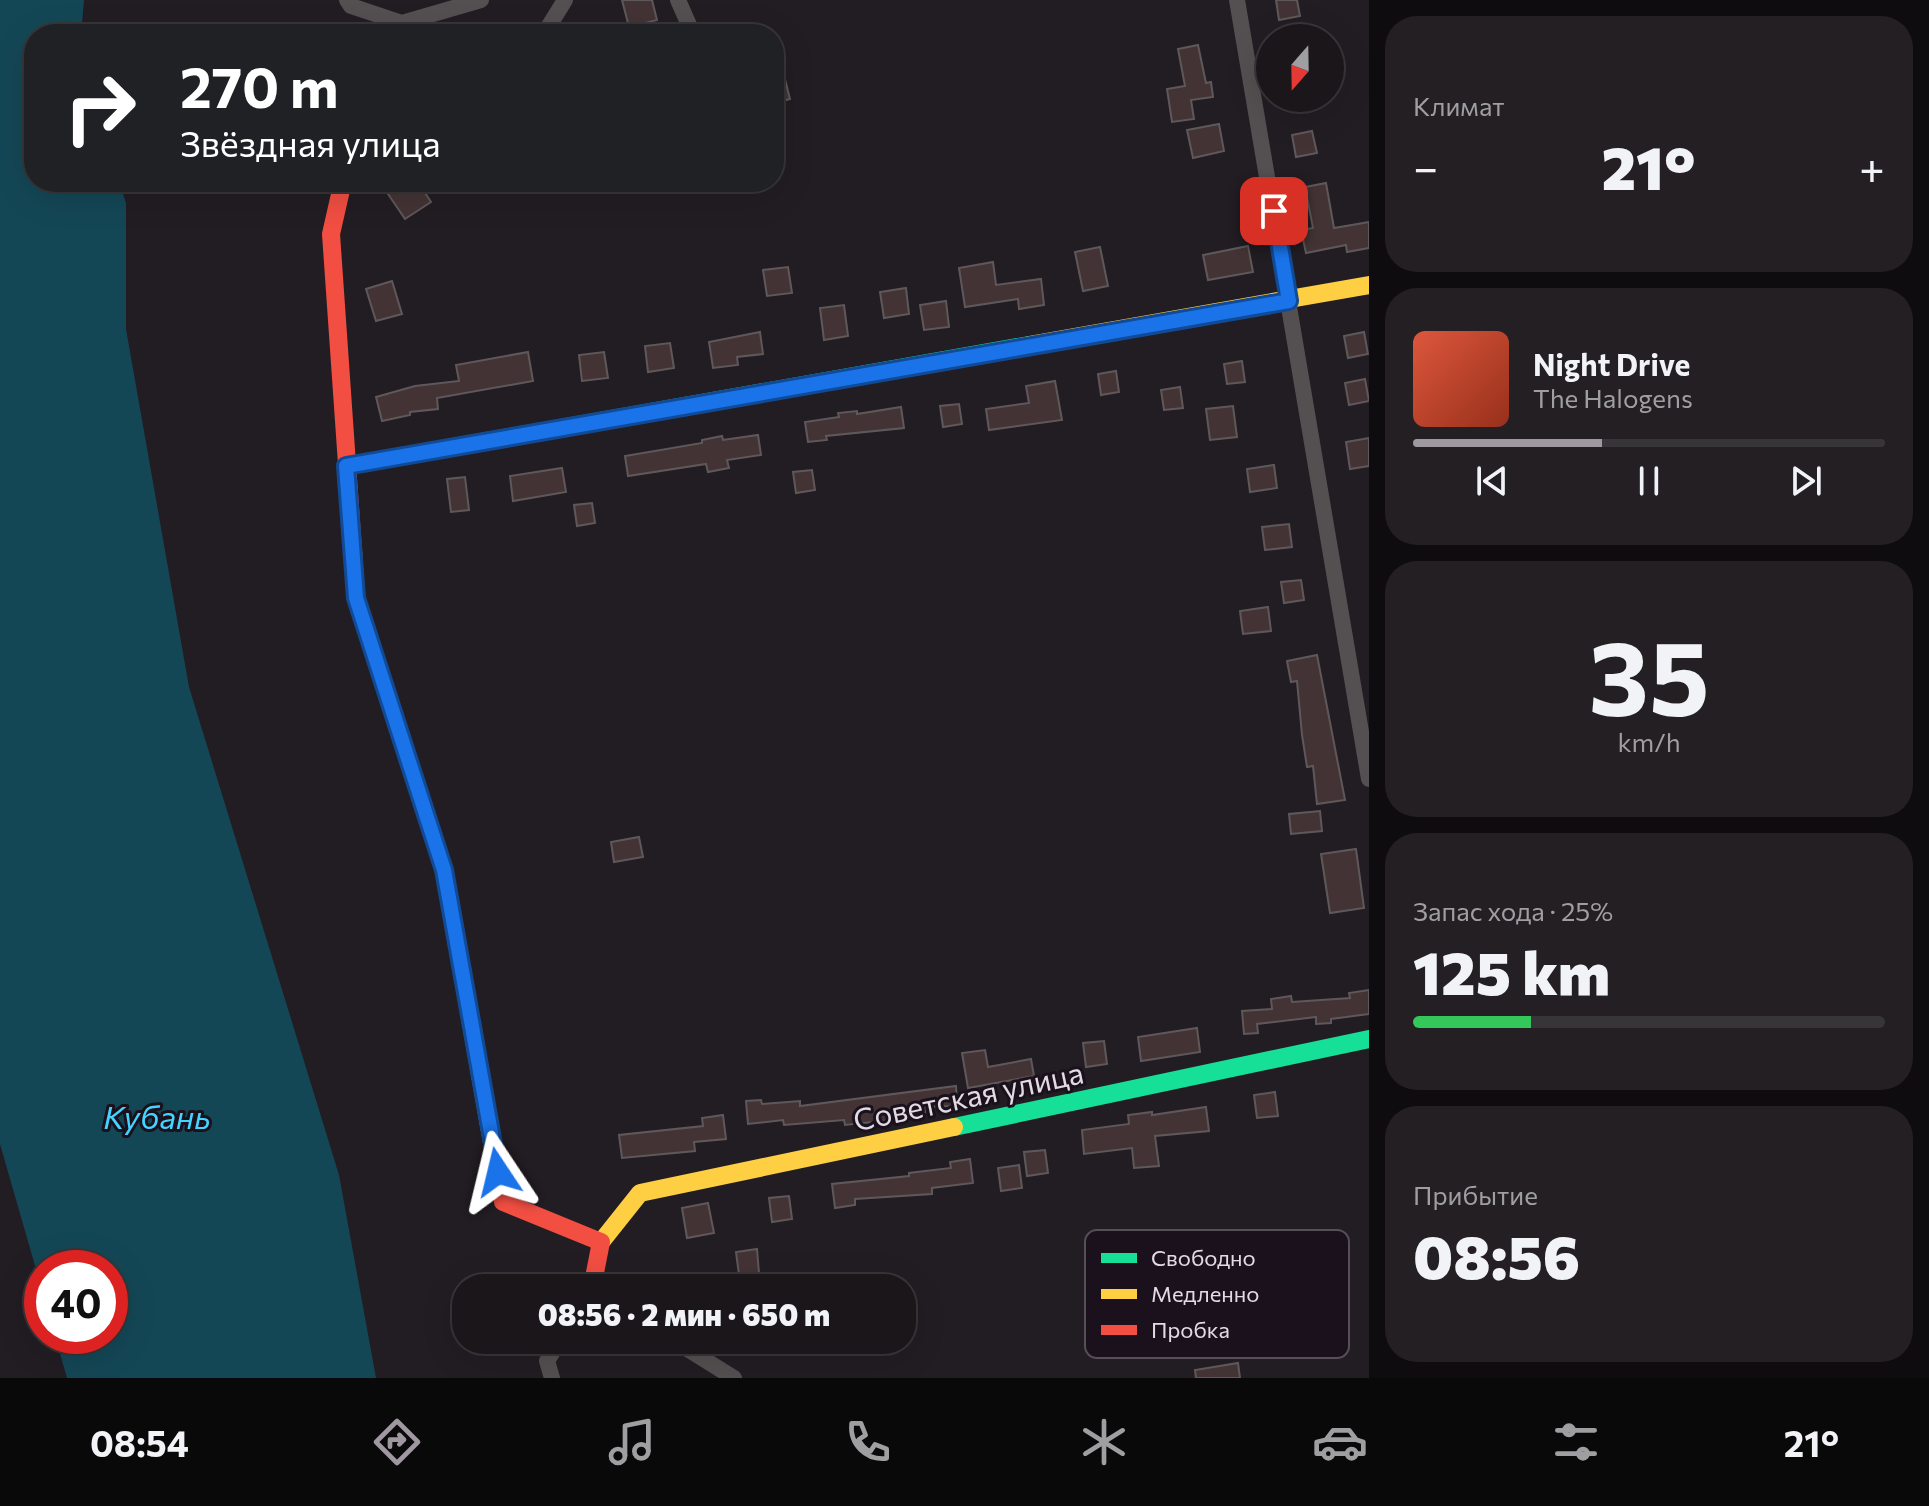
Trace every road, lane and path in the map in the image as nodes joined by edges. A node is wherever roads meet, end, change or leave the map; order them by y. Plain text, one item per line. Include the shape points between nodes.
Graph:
1 (347, 0) edge
2 (481, 0) edge
3 (565, 0) edge
4 (678, 0) edge
5 (1237, 0) edge
6 (550, 24) edge
7 (689, 24) edge
8 (341, 192) edge
9 (1369, 285) edge
10 (1289, 301) junction
11 (346, 466) junction
12 (1369, 779) edge
13 (1369, 1039) edge
14 (601, 1242) junction
15 (595, 1274) edge
16 (551, 1354) edge
17 (695, 1354) edge
18 (552, 1378) edge
19 (734, 1378) edge

1 - 2 street via 402,23
3 - 6 street
4 - 7 street
5 - 10 street
8 - 11 street via 331,234
9 - 10 street
10 - 11 street
10 - 12 street
11 - 14 street via 356,598 444,870 503,1202
13 - 14 street, Советская улица via 640,1193
14 - 15 street
16 - 18 street via 547,1361
17 - 19 street

